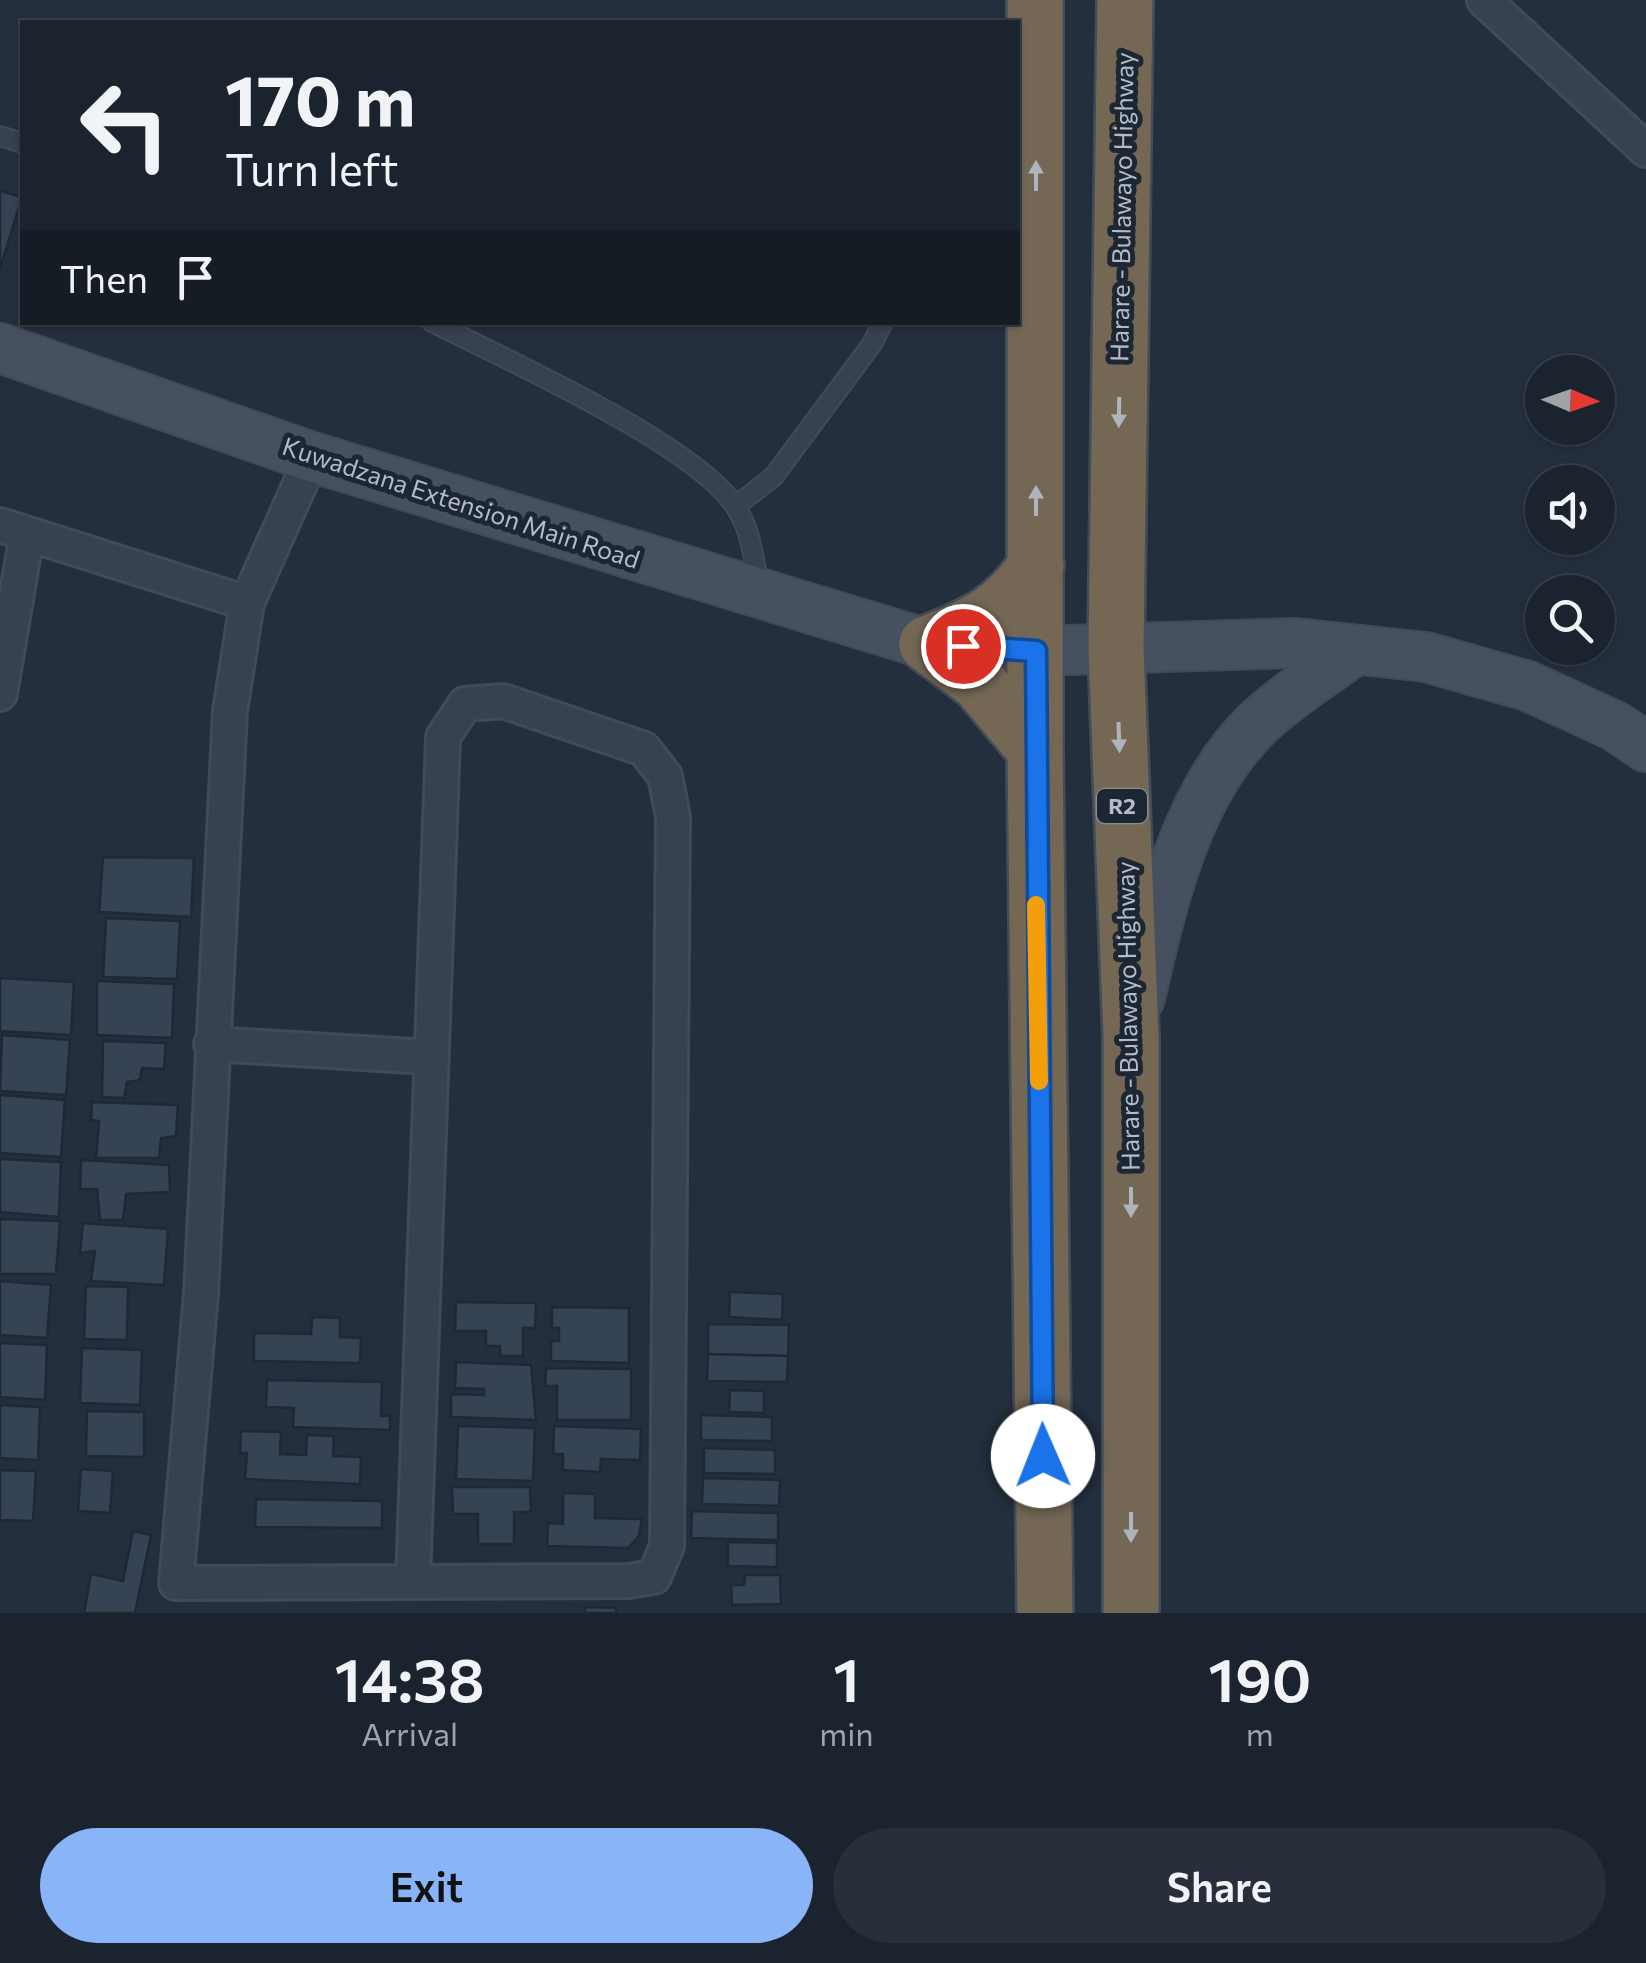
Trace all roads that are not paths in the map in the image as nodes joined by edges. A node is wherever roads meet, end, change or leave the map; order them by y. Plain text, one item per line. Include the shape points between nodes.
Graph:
1 (1035, 0) edge
2 (1125, 0) edge
3 (1484, 0) edge
4 (1640, 138) edge
5 (438, 325) edge
6 (882, 325) edge
7 (0, 348) edge
8 (312, 456) junction
9 (736, 506) junction
10 (14, 530) edge
11 (1036, 566) junction
12 (760, 595) junction
13 (247, 602) junction
14 (927, 644) junction
15 (1116, 648) junction
16 (1036, 651) junction
17 (1352, 652) junction
18 (0, 694) edge
19 (1646, 747) edge
20 (1034, 750) junction
21 (1132, 1036) junction
22 (210, 1044) junction
23 (428, 1057) junction
24 (413, 1581) junction
25 (174, 1598) edge
26 (1045, 1613) edge
27 (1131, 1613) edge

11 -> 1 highway
2 -> 15 highway, Harare - Bulawayo Highway / R2
3 - 4 street
5 - 9 lane via 689,461
6 - 9 lane via 774,476
7 - 8 street, Kuwadzana Extension Main Road
8 - 12 street, Kuwadzana Extension Main Road
8 - 13 street
9 - 12 lane via 750,535
10 - 13 street
10 - 18 street
11 - 14 highway via 998,610
11 - 16 highway
12 - 14 street, Kuwadzana Extension Main Road
13 - 22 street via 230,712
14 - 16 street, Kuwadzana Extension Main Road
14 - 20 highway via 979,682
15 - 16 street, Kuwadzana Extension Main Road
15 - 17 street, Kuwadzana Extension Main Road via 1244,642
15 -> 21 highway, Harare - Bulawayo Highway / R2
16 - 20 highway
17 - 19 street, Kuwadzana Extension Main Road via 1426,657 1528,686
17 - 21 street via 1260,721 1217,774 1166,888
20 - 26 highway
21 -> 27 highway, Harare - Bulawayo Highway / R2
22 - 23 street
22 - 25 street via 201,1294
23 - 24 street
23 - 24 street via 443,738 465,704 503,701 644,749 665,776 673,816 667,1546 654,1577 628,1582
24 - 25 street

